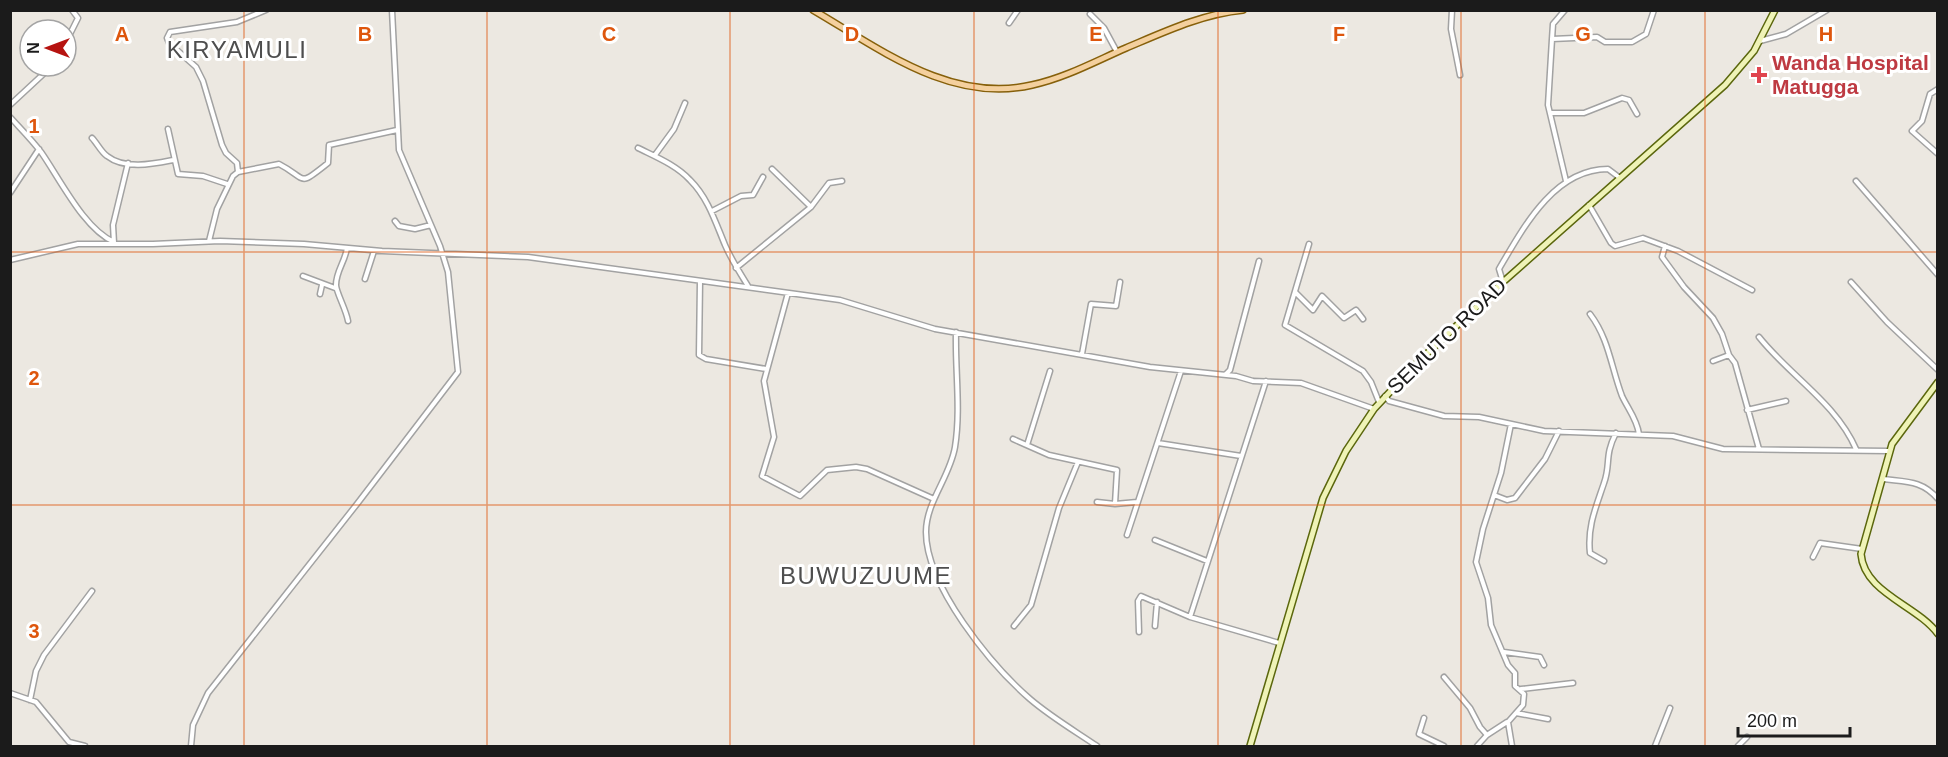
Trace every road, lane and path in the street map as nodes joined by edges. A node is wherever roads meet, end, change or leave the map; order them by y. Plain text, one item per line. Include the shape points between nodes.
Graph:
1 (266, 10) edge
2 (392, 10) edge
3 (813, 10) edge
4 (1018, 10) edge
5 (1243, 10) edge
6 (1452, 10) edge
7 (1565, 10) edge
8 (1654, 10) edge
9 (1775, 10) edge
10 (1827, 10) edge
11 (1235, 11) edge
12 (1090, 14) dead end
13 (1009, 22) dead end
14 (1552, 39) junction
15 (1760, 41) junction
16 (1117, 52) junction
17 (1460, 75) dead end
18 (39, 78) edge
19 (1938, 89) edge
20 (685, 103) dead end
21 (10, 105) edge
22 (1550, 113) junction
23 (1637, 114) dead end
24 (10, 117) edge
25 (168, 129) dead end
26 (397, 130) junction
27 (92, 138) dead end
28 (639, 148) dead end
29 (39, 149) junction
30 (1938, 154) edge
31 (655, 155) junction
32 (172, 160) junction
33 (128, 163) junction
34 (772, 169) dead end
35 (238, 172) junction
36 (763, 177) dead end
37 (1620, 178) junction
38 (842, 181) dead end
39 (1566, 181) junction
40 (1856, 181) dead end
41 (227, 184) junction
42 (10, 193) edge
43 (1589, 205) junction
44 (811, 207) junction
45 (712, 211) junction
46 (431, 225) junction
47 (393, 229) dead end
48 (209, 241) junction
49 (114, 243) junction
50 (1310, 244) dead end
51 (1665, 246) junction
52 (347, 248) junction
53 (374, 251) junction
54 (443, 253) junction
55 (10, 260) edge
56 (1259, 261) dead end
57 (736, 268) junction
58 (1938, 275) edge
59 (303, 276) dead end
60 (365, 279) dead end
61 (700, 281) junction
62 (1120, 282) dead end
63 (1503, 282) junction
64 (1851, 282) dead end
65 (322, 285) junction
66 (748, 286) junction
67 (335, 288) junction
68 (1752, 290) dead end
69 (1295, 291) junction
70 (789, 293) junction
71 (320, 294) dead end
72 (1590, 314) dead end
73 (1363, 319) dead end
74 (348, 321) dead end
75 (956, 332) junction
76 (1759, 337) dead end
77 (1082, 355) junction
78 (1729, 355) junction
79 (1713, 361) dead end
80 (766, 369) junction
81 (1938, 370) edge
82 (1050, 371) dead end
83 (1180, 371) junction
84 (1226, 375) junction
85 (1266, 381) junction
86 (1938, 382) edge
87 (1385, 396) junction
88 (1786, 401) dead end
89 (1379, 402) junction
90 (1374, 409) junction
91 (1747, 410) junction
92 (1511, 424) junction
93 (1559, 431) junction
94 (1616, 433) junction
95 (1639, 434) junction
96 (1013, 440) dead end
97 (1158, 443) junction
98 (1027, 445) junction
99 (1759, 449) junction
100 (1856, 449) junction
101 (1889, 451) junction
102 (1241, 456) junction
103 (1078, 462) junction
104 (1883, 478) junction
105 (1494, 495) junction
106 (934, 499) junction
107 (1938, 499) edge
108 (1097, 502) dead end
109 (1137, 502) junction
110 (1115, 504) junction
111 (1127, 535) dead end
112 (1155, 540) dead end
113 (1862, 549) junction
114 (1813, 557) dead end
115 (1207, 561) junction
116 (1604, 561) dead end
117 (92, 591) dead end
118 (1157, 602) junction
119 (1190, 617) junction
120 (1014, 626) dead end
121 (1155, 626) dead end
122 (1139, 632) dead end
123 (1938, 634) edge
124 (1279, 643) junction
125 (1504, 652) junction
126 (1544, 666) dead end
127 (1444, 677) dead end
128 (1573, 683) dead end
129 (1520, 689) junction
130 (10, 693) edge
131 (30, 700) junction
132 (1670, 708) dead end
133 (1515, 713) junction
134 (1424, 718) dead end
135 (1548, 719) dead end
136 (1508, 722) junction
137 (1487, 735) junction
138 (1747, 737) dead end
139 (85, 747) edge
140 (191, 747) edge
141 (1098, 747) edge
142 (1250, 747) edge
143 (1444, 747) edge
144 (1477, 747) edge
145 (1512, 747) edge
146 (1655, 747) edge
147 (1738, 747) edge

1 - 35 street via 237,22 170,32 167,38 196,67 222,144 237,164
2 - 26 street
3 - 16 main road via 920,72 978,88 1032,85
4 - 13 street
5 - 11 main road
6 - 17 street via 1451,29
7 - 14 street via 1553,24
8 - 14 street via 1646,33 1635,42 1608,42 1597,37
9 - 15 main road, SEMUTO ROAD
10 - 15 street via 1786,34
11 - 16 main road via 1186,23
12 - 16 street via 1104,28
14 - 22 street
15 - 37 main road, SEMUTO ROAD via 1725,85
18 - 21 street
19 - 30 street via 1930,94 1922,121 1912,131
20 - 31 street via 674,129
22 - 23 street via 1584,113 1622,98 1629,100
22 - 39 street
24 - 29 street
25 - 32 street
26 - 35 street via 329,145 328,163 306,179 297,178 279,164
26 - 46 street via 400,156
27 - 33 street via 108,157
28 - 31 street
29 - 42 street
29 - 49 street via 76,204 104,238
31 - 45 street via 689,178
32 - 33 street via 148,166
32 - 41 street via 181,176 203,176
33 - 49 street via 113,225
34 - 44 street
35 - 41 street
36 - 45 street via 753,195 741,196
37 - 39 street via 1613,171 1598,169
37 - 43 main road, SEMUTO ROAD
38 - 44 street via 829,183
39 - 63 street via 1510,250 1498,272
40 - 58 street
41 - 48 street
43 - 51 street via 1616,246 1643,238
43 - 63 main road, SEMUTO ROAD
44 - 57 street
45 - 57 street
46 - 47 street via 415,229 396,222
46 - 54 street
48 - 49 street
48 - 52 street
49 - 55 street via 65,246
50 - 69 street
51 - 68 street
51 - 78 street via 1662,256 1713,318
52 - 53 street
52 - 67 street
53 - 54 street
53 - 60 street
54 - 61 street via 528,257
54 - 140 street via 458,358 455,377 208,693 193,725
56 - 84 street
57 - 66 street
59 - 65 street
61 - 66 street
61 - 80 street via 699,355
62 - 77 street via 1116,306 1091,304
63 - 87 main road, SEMUTO ROAD
64 - 81 street
65 - 67 street
65 - 71 street
66 - 70 street
67 - 74 street
69 - 73 street via 1313,310 1322,296 1344,318 1356,310
69 - 89 street via 1285,322 1287,327 1363,371
70 - 75 street via 850,302 920,325
70 - 80 street
72 - 95 street via 1605,336 1619,387
75 - 77 street
75 - 106 street via 955,446
76 - 100 street via 1779,362 1835,412
77 - 83 street
78 - 79 street
78 - 91 street via 1737,367
80 - 106 street via 766,404 774,437 762,476 800,496 827,470 862,468
82 - 98 street
83 - 84 street
83 - 97 street
84 - 85 street
85 - 90 street via 1308,385
85 - 102 street
86 - 101 main road
87 - 89 main road, SEMUTO ROAD
87 - 92 street via 1389,401 1444,416 1479,417
88 - 91 street
89 - 90 main road, SEMUTO ROAD
90 - 124 main road, SEMUTO ROAD via 1323,498
91 - 99 street
92 - 93 street
92 - 105 street
93 - 94 street
93 - 105 street via 1545,459 1515,498 1507,500
94 - 95 street
94 - 116 street via 1608,448 1605,479 1589,532 1590,553
95 - 99 street via 1683,438 1710,447
96 - 98 street
97 - 102 street
97 - 109 street
98 - 103 street
99 - 100 street
100 - 101 street
101 - 104 main road
102 - 115 street
103 - 110 street via 1118,471
103 - 120 street via 1059,508 1031,605
104 - 107 street via 1917,483
104 - 113 main road
105 - 125 street via 1476,562 1488,598 1491,625
106 - 141 street via 927,519 927,541 937,578 951,606 1017,687
108 - 110 street
109 - 110 street
109 - 111 street
112 - 115 street
113 - 114 street via 1820,543
113 - 123 main road via 1863,566 1874,582
115 - 119 street
117 - 131 street via 44,655
118 - 119 street
118 - 121 street
118 - 122 street via 1139,597
119 - 124 street
124 - 142 main road, SEMUTO ROAD
125 - 126 street via 1536,655
125 - 129 street via 1516,676 1515,686
127 - 137 street
128 - 129 street
129 - 133 street via 1524,694 1523,705
130 - 131 street
131 - 139 street via 40,706 69,742
132 - 146 street
133 - 135 street
133 - 136 street
134 - 143 street via 1419,734
136 - 137 street
136 - 145 street
137 - 144 street
138 - 147 street

